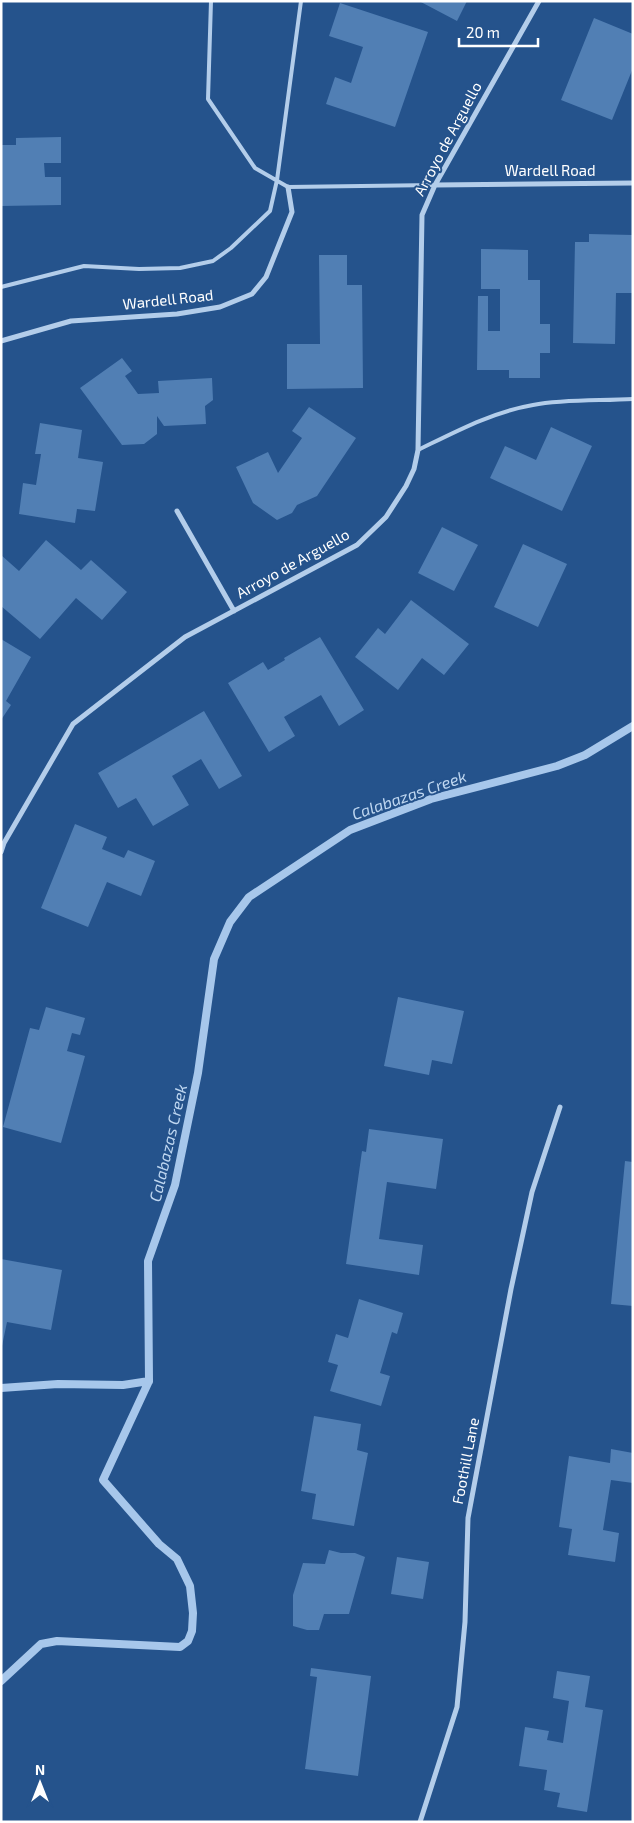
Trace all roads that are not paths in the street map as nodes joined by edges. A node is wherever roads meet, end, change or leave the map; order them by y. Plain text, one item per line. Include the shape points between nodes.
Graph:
1 (211, 1) edge
2 (301, 1) edge
3 (539, 1) edge
4 (277, 180) junction
5 (633, 183) edge
6 (435, 185) junction
7 (288, 187) junction
8 (1, 287) edge
9 (1, 341) edge
10 (633, 400) edge
11 (418, 450) junction
12 (177, 511) dead end
13 (234, 611) junction
14 (1, 852) edge
15 (560, 1107) dead end
16 (420, 1822) edge

1 - 4 lane via 208,100 255,168
2 - 4 lane, Wardell Road
3 - 6 street, Arroyo de Arguello
4 - 7 lane
4 - 8 lane, Wardell Road via 270,211 214,261 180,268 84,266
5 - 6 street, Wardell Road
6 - 7 lane, Wardell Road
6 - 11 street, Arroyo de Arguello via 422,215
7 - 9 street, Wardell Road via 292,212 266,277 252,294 220,307 178,314 71,321
10 - 11 lane via 533,405 490,416
11 - 13 street, Arroyo de Arguello via 406,486 386,516 357,545
12 - 13 street
13 - 14 street, Arroyo de Arguello via 185,637 73,724
15 - 16 street, Foothill Lane via 532,1192 468,1518 465,1622 457,1707

